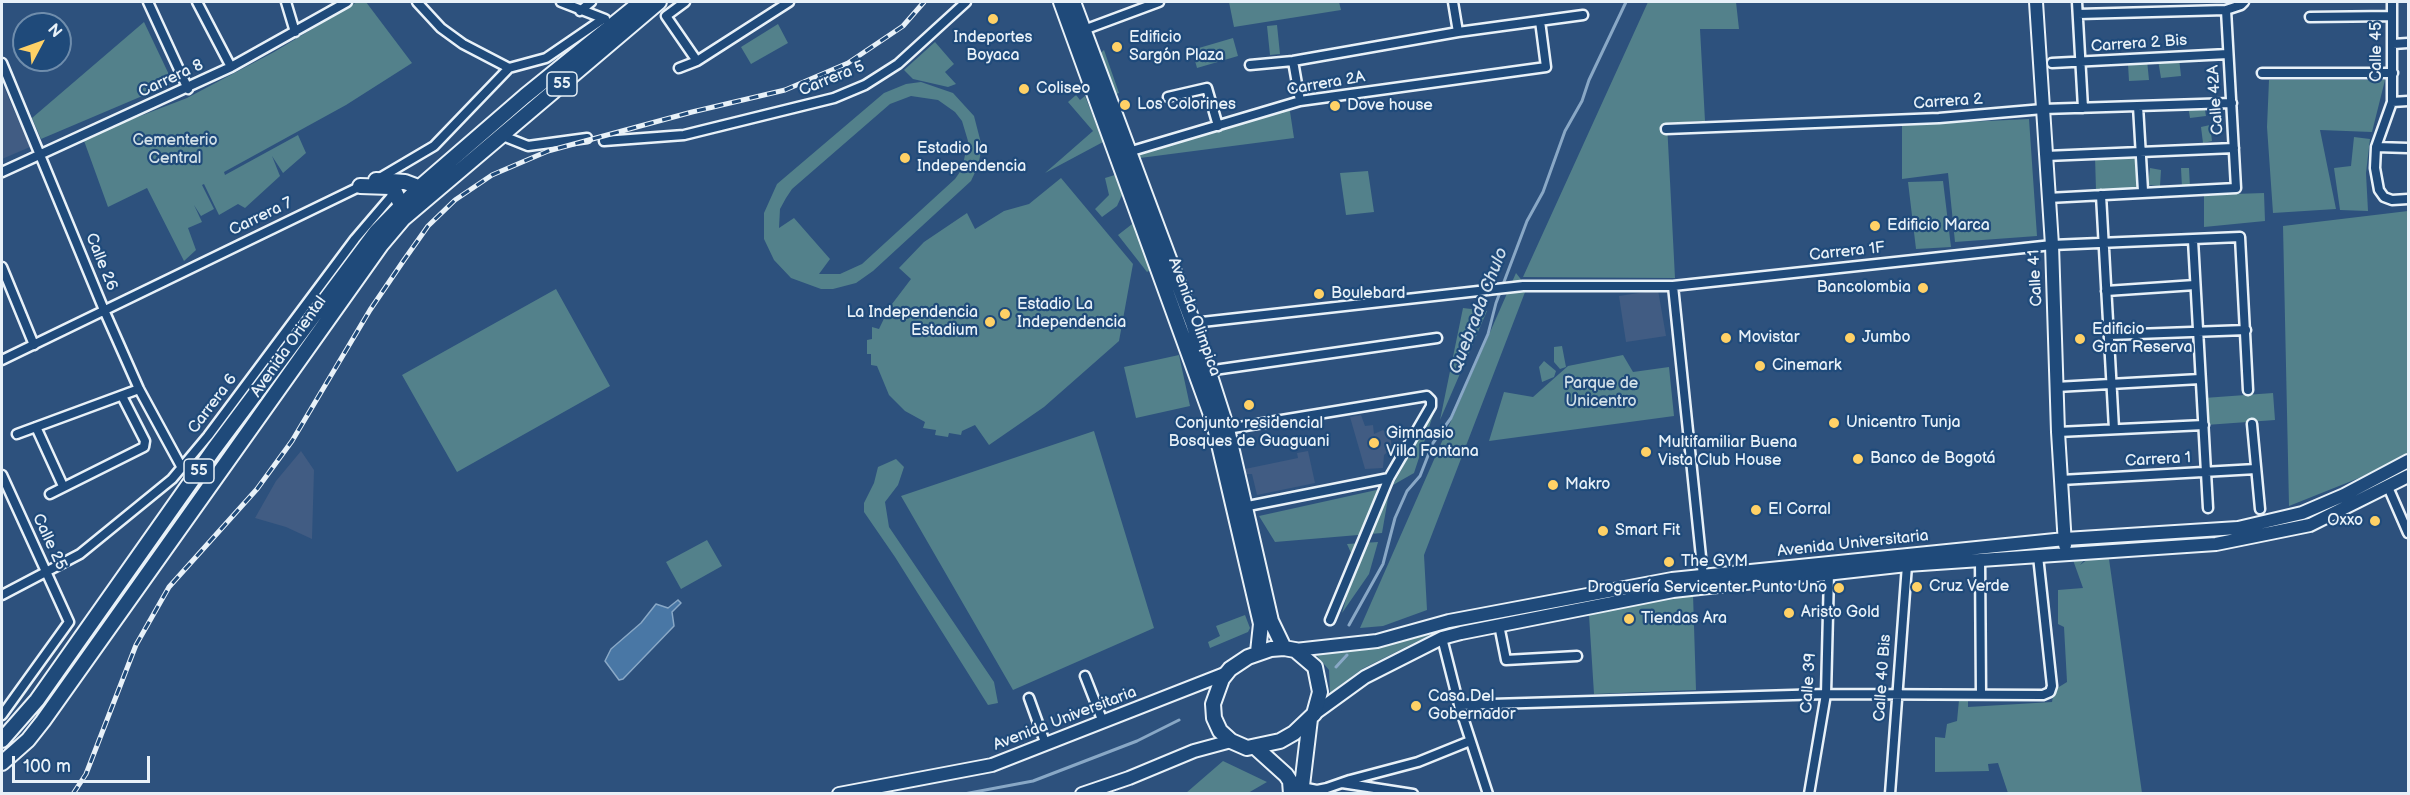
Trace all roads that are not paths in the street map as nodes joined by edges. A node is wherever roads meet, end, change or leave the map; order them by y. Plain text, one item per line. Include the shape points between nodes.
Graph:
1 (148, 2) edge
2 (198, 2) edge
3 (286, 2) edge
4 (347, 2) edge
5 (417, 2) edge
6 (561, 2) edge
7 (591, 2) edge
8 (641, 2) edge
9 (659, 2) edge
10 (685, 2) edge
11 (789, 2) edge
12 (966, 2) edge
13 (1061, 2) edge
14 (1073, 2) edge
15 (1159, 2) edge
16 (1453, 2) edge
17 (2036, 2) edge
18 (2077, 2) edge
19 (2244, 2) edge
20 (2392, 2) edge
21 (2226, 10) junction
22 (580, 11) junction
23 (2078, 14) junction
24 (1583, 15) dead end
25 (2392, 16) junction
26 (2310, 17) dead end
27 (603, 19) junction
28 (618, 20) junction
29 (1540, 21) junction
30 (295, 32) junction
31 (1078, 32) junction
32 (1458, 32) junction
33 (2409, 43) edge
34 (2393, 44) junction
35 (2228, 54) junction
36 (697, 61) junction
37 (1293, 61) junction
38 (2, 63) edge
39 (2052, 63) dead end
40 (2079, 64) junction
41 (1250, 65) dead end
42 (231, 67) junction
43 (509, 68) junction
44 (679, 68) dead end
45 (2262, 73) dead end
46 (2393, 73) junction
47 (188, 88) junction
48 (1168, 97) dead end
49 (1300, 101) junction
50 (2409, 101) edge
51 (2232, 102) junction
52 (2391, 102) junction
53 (2138, 106) junction
54 (2083, 108) junction
55 (2043, 109) junction
56 (1218, 126) junction
57 (1666, 129) dead end
58 (503, 136) junction
59 (587, 138) dead end
60 (604, 141) dead end
61 (2376, 147) junction
62 (2234, 148) junction
63 (2409, 148) edge
64 (2140, 150) junction
65 (1123, 153) junction
66 (41, 154) junction
67 (2046, 156) junction
68 (2, 172) edge
69 (376, 180) junction
70 (360, 186) junction
71 (400, 187) junction
72 (425, 190) junction
73 (2143, 191) junction
74 (2101, 195) junction
75 (2048, 198) junction
76 (2409, 199) edge
77 (400, 205) junction
78 (2193, 240) junction
79 (2104, 243) junction
80 (2052, 245) junction
81 (2, 267) edge
82 (2195, 285) junction
83 (1673, 286) junction
84 (2106, 291) junction
85 (104, 310) junction
86 (1193, 323) junction
87 (2246, 330) junction
88 (2199, 332) junction
89 (2109, 336) junction
90 (1437, 339) dead end
91 (34, 345) junction
92 (2, 360) edge
93 (1207, 371) junction
94 (2200, 379) junction
95 (2110, 382) junction
96 (2056, 387) junction
97 (140, 389) junction
98 (2248, 390) dead end
99 (122, 396) junction
100 (2252, 424) dead end
101 (2204, 425) junction
102 (36, 427) junction
103 (1227, 429) junction
104 (2114, 429) junction
105 (2058, 432) junction
106 (17, 434) dead end
107 (2409, 461) edge
108 (182, 468) junction
109 (2256, 469) junction
110 (2206, 472) junction
111 (2, 475) edge
112 (2409, 476) edge
113 (1389, 478) junction
114 (2061, 480) junction
115 (63, 486) junction
116 (2388, 487) junction
117 (50, 494) dead end
118 (1244, 507) junction
119 (2208, 508) dead end
120 (2260, 508) dead end
121 (2409, 532) edge
122 (2065, 539) junction
123 (2066, 554) junction
124 (2038, 555) junction
125 (1980, 559) junction
126 (1907, 565) junction
127 (47, 573) junction
128 (1829, 573) junction
129 (1703, 576) junction
130 (2, 595) edge
131 (1330, 621) dead end
132 (1499, 625) junction
133 (1442, 638) junction
134 (1289, 649) junction
135 (1258, 652) junction
136 (1577, 656) dead end
137 (1227, 673) junction
138 (1085, 676) dead end
139 (1826, 694) junction
140 (1981, 694) junction
141 (1897, 696) junction
142 (1029, 698) dead end
143 (1459, 705) junction
144 (2, 715) edge
145 (1312, 716) junction
146 (1103, 722) junction
147 (2, 740) edge
148 (1231, 741) junction
149 (1470, 741) junction
150 (1046, 745) junction
151 (1256, 747) junction
152 (2, 763) edge
153 (1342, 783) junction
154 (1298, 791) edge
155 (840, 794) edge
156 (1082, 794) edge
157 (1413, 794) edge
158 (1488, 794) edge
159 (1809, 794) edge
160 (1890, 794) edge

1 - 47 street
2 - 42 street
3 - 30 street
4 - 30 street, Carrera 8
5 - 43 street via 462,44
6 - 22 street
7 - 22 street
8 - 28 main road, Avenida Oriental / 55
9 - 58 main road, Avenida Oriental / 55
10 - 36 street via 666,16
11 - 36 street
12 - 60 street, Carrera 5 via 898,64 865,85 799,108 684,135
13 - 31 main road, Avenida Olimpica
14 - 31 main road, Avenida Olimpica
15 - 31 street
16 - 32 street
17 - 55 main road, Calle 41
18 - 23 street
19 - 21 street
20 - 25 street, Calle 45
21 - 23 street
21 - 35 street, Calle 42A
22 - 27 street
23 - 40 street
24 - 29 street
25 - 26 street
25 - 34 street, Calle 45
27 - 28 street
27 - 43 street via 546,58
28 - 72 main road, Avenida Oriental / 55
29 - 32 street
29 - 49 street, Carrera 2A via 1546,67
30 - 42 street, Carrera 8
31 - 65 main road, Avenida Olimpica
32 - 37 street
33 - 34 street
34 - 46 street, Calle 45
35 - 40 street, Carrera 2 Bis
35 - 51 street, Calle 42A
36 - 44 street
37 - 41 street
37 - 49 street
38 - 66 street, Calle 26
39 - 40 street, Carrera 2 Bis
40 - 54 street
42 - 47 street, Carrera 8
43 - 69 street, Carrera 7 via 434,146
45 - 46 street
46 - 52 street, Calle 45
47 - 66 street, Carrera 8
48 - 56 street via 1207,88
49 - 56 street, Carrera 2A
50 - 52 street
51 - 53 street, Carrera 2
51 - 62 street, Calle 42A
52 - 61 street, Calle 45
53 - 54 street, Carrera 2
53 - 64 street
54 - 55 street, Carrera 2
55 - 57 street, Carrera 2 via 1939,118
55 - 67 main road, Calle 41
56 - 65 street, Carrera 2A
58 - 59 street via 528,146
58 - 72 main road, Avenida Oriental / 55
61 - 63 street
61 - 76 street, Calle 45 via 2379,190 2392,200
62 - 64 street
62 - 73 street, Calle 42A via 2236,188
64 - 67 street
64 - 73 street
65 - 86 main road, Avenida Olimpica
65 - 135 main road, Avenida Olimpica via 1214,423 1261,624
66 - 68 street, Carrera 8
66 - 85 street, Calle 26
67 - 75 main road, Calle 41
69 - 70 street, Carrera 7
69 - 71 main road
70 - 71 main road
70 - 85 street, Carrera 7
71 - 72 main road
71 - 77 main road
71 - 108 street, Carrera 6 via 355,239
72 - 77 main road, Avenida Oriental / 55
72 - 152 main road, Avenida Oriental / 55 via 381,245 43,721
73 - 74 street
74 - 75 street
74 - 79 street
75 - 80 main road, Calle 41
77 - 147 main road, Avenida Oriental / 55 via 214,449 37,700
78 - 79 street, Carrera 1F
78 - 82 street
78 - 87 street, Carrera 1F via 2240,237
79 - 80 street, Carrera 1F
79 - 84 street
80 - 83 street, Carrera 1F
80 - 96 main road, Calle 41
81 - 91 street
82 - 84 street
82 - 88 street
83 - 86 street, Carrera 1F via 1497,288
83 - 129 street
84 - 89 street
85 - 91 street, Carrera 7
85 - 97 street, Calle 26
86 - 93 main road, Avenida Olimpica
87 - 88 street
87 - 98 street
88 - 89 street
88 - 94 street
89 - 95 street
90 - 93 street
91 - 92 street, Carrera 7
93 - 103 main road, Avenida Olimpica
94 - 95 street
94 - 101 street
95 - 96 street
95 - 104 street
96 - 105 main road, Calle 41
97 - 99 street
97 - 108 street, Calle 26
99 - 102 street
99 - 115 street via 146,441 144,447
100 - 109 street
101 - 104 street
101 - 110 street
102 - 106 street
102 - 115 street
103 - 113 street via 1426,396 1431,406
103 - 118 main road, Avenida Olimpica
104 - 105 street
105 - 114 main road, Calle 41
107 - 122 main road, Avenida Universitaria via 2302,513 2246,526
108 - 127 street, Carrera 6 via 80,554
109 - 110 street, Carrera 1
109 - 120 street
110 - 114 street, Carrera 1
110 - 119 street
111 - 127 street, Calle 25
112 - 116 main road, Avenida Universitaria
113 - 118 street
113 - 131 street
114 - 122 main road, Calle 41
115 - 117 street
116 - 121 street
116 - 123 main road, Avenida Universitaria via 2310,525 2265,536 2216,544
118 - 134 main road, Avenida Olimpica via 1271,621
122 - 123 main road, Calle 41
122 - 129 main road, Avenida Universitaria
123 - 124 main road, Avenida Universitaria
124 - 125 main road, Avenida Universitaria
124 - 140 street via 2050,692
125 - 126 main road, Avenida Universitaria
125 - 140 street
126 - 128 main road, Avenida Universitaria
126 - 141 street, Calle 40 Bis
127 - 130 street, Carrera 6
127 - 144 street, Calle 25 via 69,622
128 - 132 main road, Avenida Universitaria via 1673,591
128 - 139 street, Calle 39
129 - 134 main road, Avenida Universitaria via 1629,586 1449,621 1377,640
132 - 133 main road, Avenida Universitaria
132 - 136 street via 1506,660
133 - 143 street
133 - 145 main road, Avenida Universitaria via 1365,677
134 - 135 main road
134 - 145 main road via 1311,662 1318,676 1320,692
135 - 137 main road
137 - 146 main road, Avenida Universitaria
137 - 148 main road via 1213,704 1220,731
138 - 146 street
139 - 141 street
139 - 143 street
139 - 159 street, Calle 39
140 - 141 street
141 - 160 street, Calle 40 Bis
142 - 150 street
143 - 149 street
145 - 151 main road via 1280,741
145 - 154 main road
146 - 150 main road, Avenida Universitaria
148 - 151 main road via 1247,748
148 - 156 main road
149 - 153 street via 1418,762
149 - 158 street
150 - 155 main road, Avenida Universitaria via 992,765
151 - 154 main road
153 - 154 street
153 - 157 street

